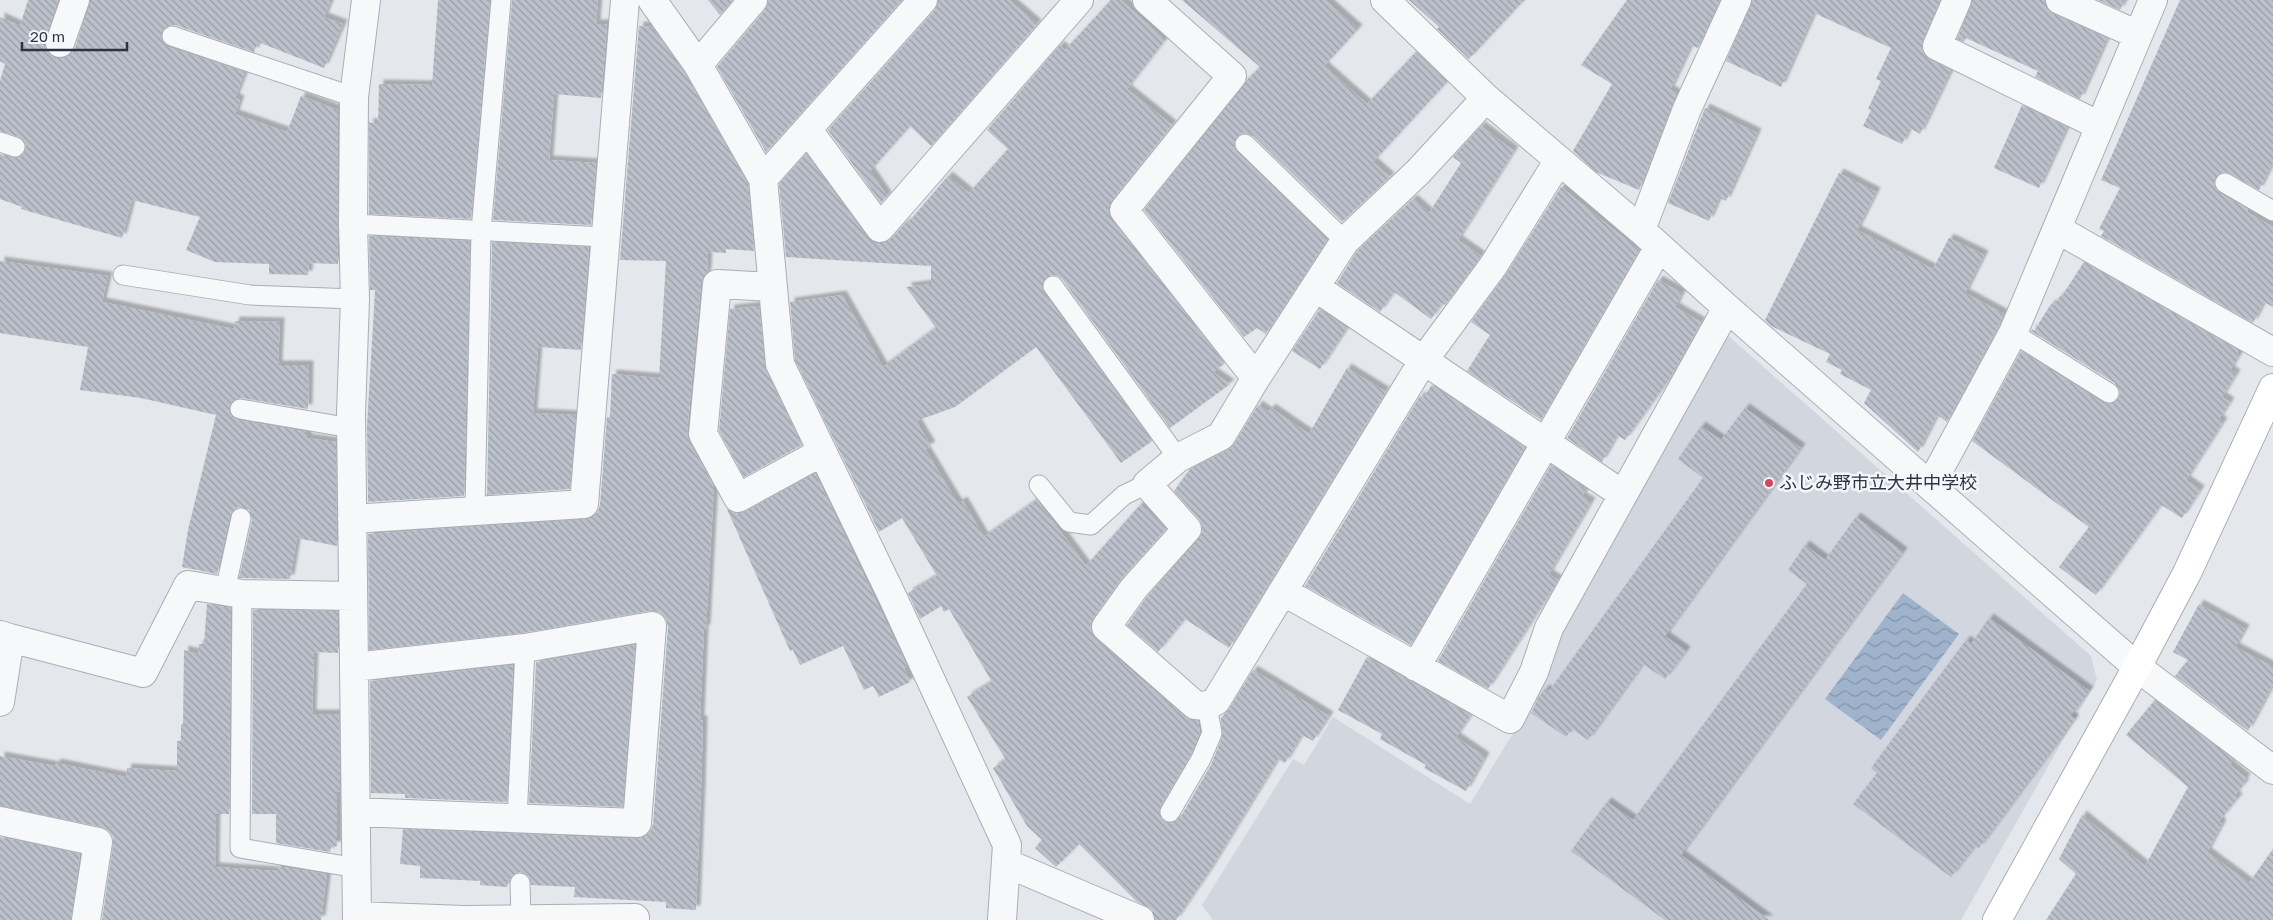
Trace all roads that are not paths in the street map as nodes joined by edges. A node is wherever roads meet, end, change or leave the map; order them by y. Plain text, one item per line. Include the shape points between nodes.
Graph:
1 (75, 0) edge
2 (366, 0) edge
3 (501, 0) edge
4 (625, 0) edge
5 (652, 0) edge
6 (753, 0) edge
7 (923, 0) edge
8 (1079, 0) edge
9 (1385, 0) edge
10 (1737, 0) edge
11 (1957, 0) edge
12 (2060, 0) edge
13 (2153, 0) edge
14 (1157, 3) edge
15 (172, 36) dead end
16 (2138, 36) junction
17 (60, 43) dead end
18 (698, 65) junction
19 (354, 97) junction
20 (1486, 98) junction
21 (2100, 126) junction
22 (808, 130) junction
23 (1245, 144) dead end
24 (1559, 160) junction
25 (763, 179) junction
26 (2225, 183) dead end
27 (2273, 211) edge
28 (353, 224) junction
29 (2057, 229) junction
30 (481, 231) junction
31 (605, 237) junction
32 (1650, 239) junction
33 (1345, 241) junction
34 (123, 275) dead end
35 (1053, 286) dead end
36 (772, 287) junction
37 (1315, 287) junction
38 (355, 299) junction
39 (1727, 308) junction
40 (2013, 332) junction
41 (2273, 352) edge
42 (1423, 361) junction
43 (1256, 378) junction
44 (2273, 388) edge
45 (2110, 393) dead end
46 (240, 409) dead end
47 (351, 428) junction
48 (1547, 444) junction
49 (822, 452) junction
50 (1178, 458) junction
51 (1147, 484) junction
52 (1039, 486) dead end
53 (1930, 486) junction
54 (1622, 494) junction
55 (475, 510) junction
56 (241, 518) dead end
57 (352, 518) junction
58 (1284, 592) junction
59 (233, 593) junction
60 (353, 596) junction
61 (5, 637) edge
62 (525, 648) junction
63 (354, 667) junction
64 (1416, 667) junction
65 (2137, 667) junction
66 (0, 702) edge
67 (1207, 706) junction
68 (2273, 770) edge
69 (356, 812) junction
70 (1170, 812) dead end
71 (517, 820) junction
72 (0, 821) edge
73 (1006, 863) junction
74 (357, 868) junction
75 (520, 883) dead end
76 (357, 918) edge
77 (521, 919) edge
78 (86, 920) edge
79 (635, 920) edge
80 (1002, 920) edge
81 (1140, 920) edge
82 (1997, 920) edge

1 - 17 street
2 - 19 street
3 - 30 lane
4 - 31 street
5 - 18 street
6 - 18 street
7 - 22 street
8 - 22 street via 880,228
9 - 20 street
10 - 32 street via 1687,109
11 - 21 street via 1937,46
12 - 16 street
13 - 16 street
14 - 43 street via 1232,76 1124,210
15 - 19 lane
16 - 21 street
18 - 25 street
19 - 28 street
20 - 24 street
20 - 33 street via 1418,172
21 - 29 street
22 - 25 street
23 - 33 lane
24 - 32 street
24 - 42 street via 1493,266
25 - 36 street
26 - 27 lane
28 - 30 lane
28 - 38 street
29 - 40 street
29 - 41 street
30 - 31 lane
30 - 55 lane
31 - 55 street via 584,504
32 - 39 street
32 - 48 street
33 - 37 street
34 - 38 lane via 250,295
35 - 50 lane
36 - 49 street via 780,364
36 - 49 street via 717,284 703,434 738,498
37 - 42 street
37 - 43 street
38 - 47 street
39 - 53 street
39 - 54 street
40 - 45 lane
40 - 53 street
42 - 48 street
42 - 58 street
43 - 50 street via 1222,436
44 - 65 street via 2187,573
46 - 47 lane
47 - 57 street
48 - 54 street
48 - 64 street
49 - 73 street via 898,607 1007,845
50 - 51 street
51 - 52 lane via 1124,495 1091,525 1069,522
51 - 67 street via 1187,529 1134,588 1106,627 1195,705
53 - 65 street
54 - 64 street via 1549,628 1534,672 1510,719
55 - 57 street
56 - 59 lane
57 - 60 street
58 - 64 street
58 - 67 street via 1216,702
59 - 60 street
59 - 61 street via 188,585 143,673
59 - 74 lane via 240,848
60 - 63 street
61 - 66 street
62 - 63 street
62 - 71 lane
62 - 71 street via 652,626 637,823
63 - 69 street
65 - 68 street
65 - 82 street
67 - 70 lane via 1212,734
69 - 71 street
69 - 74 street
72 - 78 street via 98,842
73 - 80 street
73 - 81 street
74 - 76 street
75 - 77 lane
76 - 77 street
77 - 79 street

